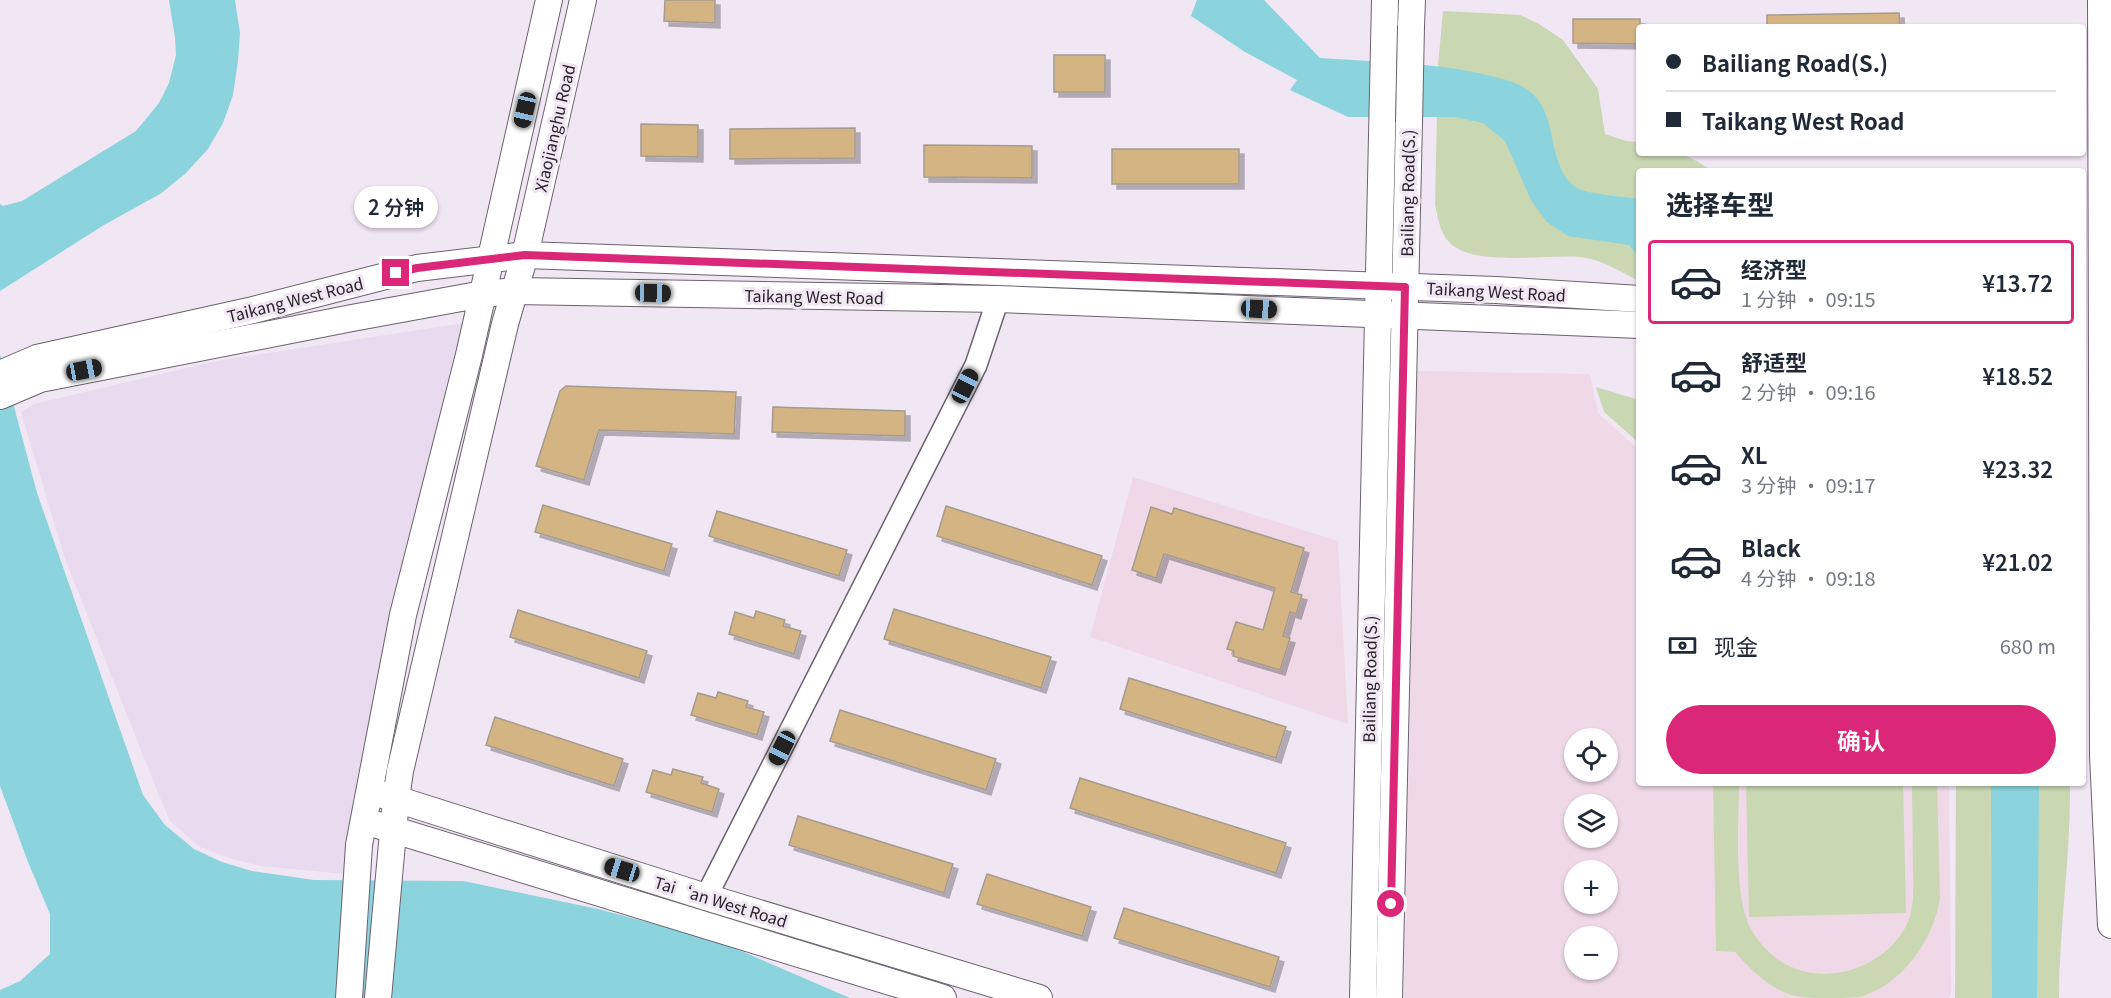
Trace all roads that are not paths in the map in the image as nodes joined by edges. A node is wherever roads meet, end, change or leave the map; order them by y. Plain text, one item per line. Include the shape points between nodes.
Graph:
1 (549, 0) edge
2 (583, 0) edge
3 (1412, 0) edge
4 (2101, 0) edge
5 (1385, 13) edge
6 (525, 255) junction
7 (491, 259) junction
8 (1379, 286) junction
9 (1405, 287) junction
10 (515, 291) junction
11 (483, 294) junction
12 (998, 299) junction
13 (1636, 299) edge
14 (1377, 314) junction
15 (1404, 315) junction
16 (2099, 320) edge
17 (1636, 325) edge
18 (2099, 355) edge
19 (37, 369) junction
20 (0, 374) edge
21 (0, 396) edge
22 (369, 790) junction
23 (396, 800) junction
24 (363, 821) junction
25 (393, 829) junction
26 (706, 897) junction
27 (2111, 924) edge
28 (349, 998) edge
29 (378, 998) edge
30 (943, 998) edge
31 (1039, 998) edge
32 (1363, 998) edge
33 (1389, 998) edge

1 - 7 main road, Xiaojianghu Road
2 - 6 main road, Xiaojianghu Road
3 - 9 main road, Bailiang Road(S.), bridge
4 - 16 main road
5 - 8 main road, Bailiang Road(S.)
6 - 7 main road, Taikang West Road
6 - 8 main road, Taikang West Road
6 - 10 main road, Xiaojianghu Road
7 - 11 main road, Xiaojianghu Road
7 - 19 main road, Taikang West Road via 417,268
8 - 9 main road, Taikang West Road
8 - 14 main road, Bailiang Road(S.)
9 - 13 main road, Taikang West Road
9 - 15 main road, Bailiang Road(S.)
10 - 11 main road, Taikang West Road
10 - 12 main road, Taikang West Road
10 - 23 main road, Xiaojianghu Road
11 - 19 main road, Taikang West Road
11 - 22 main road, Xiaojianghu Road via 403,615
12 - 14 main road, Taikang West Road
12 - 26 street via 976,365
14 - 15 main road, Taikang West Road
14 - 32 main road, Bailiang Road(S.)
15 - 17 main road, Taikang West Road
15 - 33 main road, Bailiang Road(S.)
16 - 18 main road
18 - 27 main road via 2103,755
19 - 20 main road, Taikang West Road
19 - 21 main road, Taikang West Road
22 - 23 main road, Tai‘an West Road
22 - 24 main road, Xiaojianghu Road
23 - 25 main road, Xiaojianghu Road
23 - 26 main road, Tai‘an West Road
24 - 25 main road, Tai‘an West Road
24 - 28 main road, Xiaojianghu Road
25 - 29 main road, Xiaojianghu Road
25 - 30 main road, Tai‘an West Road
26 - 31 main road, Tai‘an West Road

